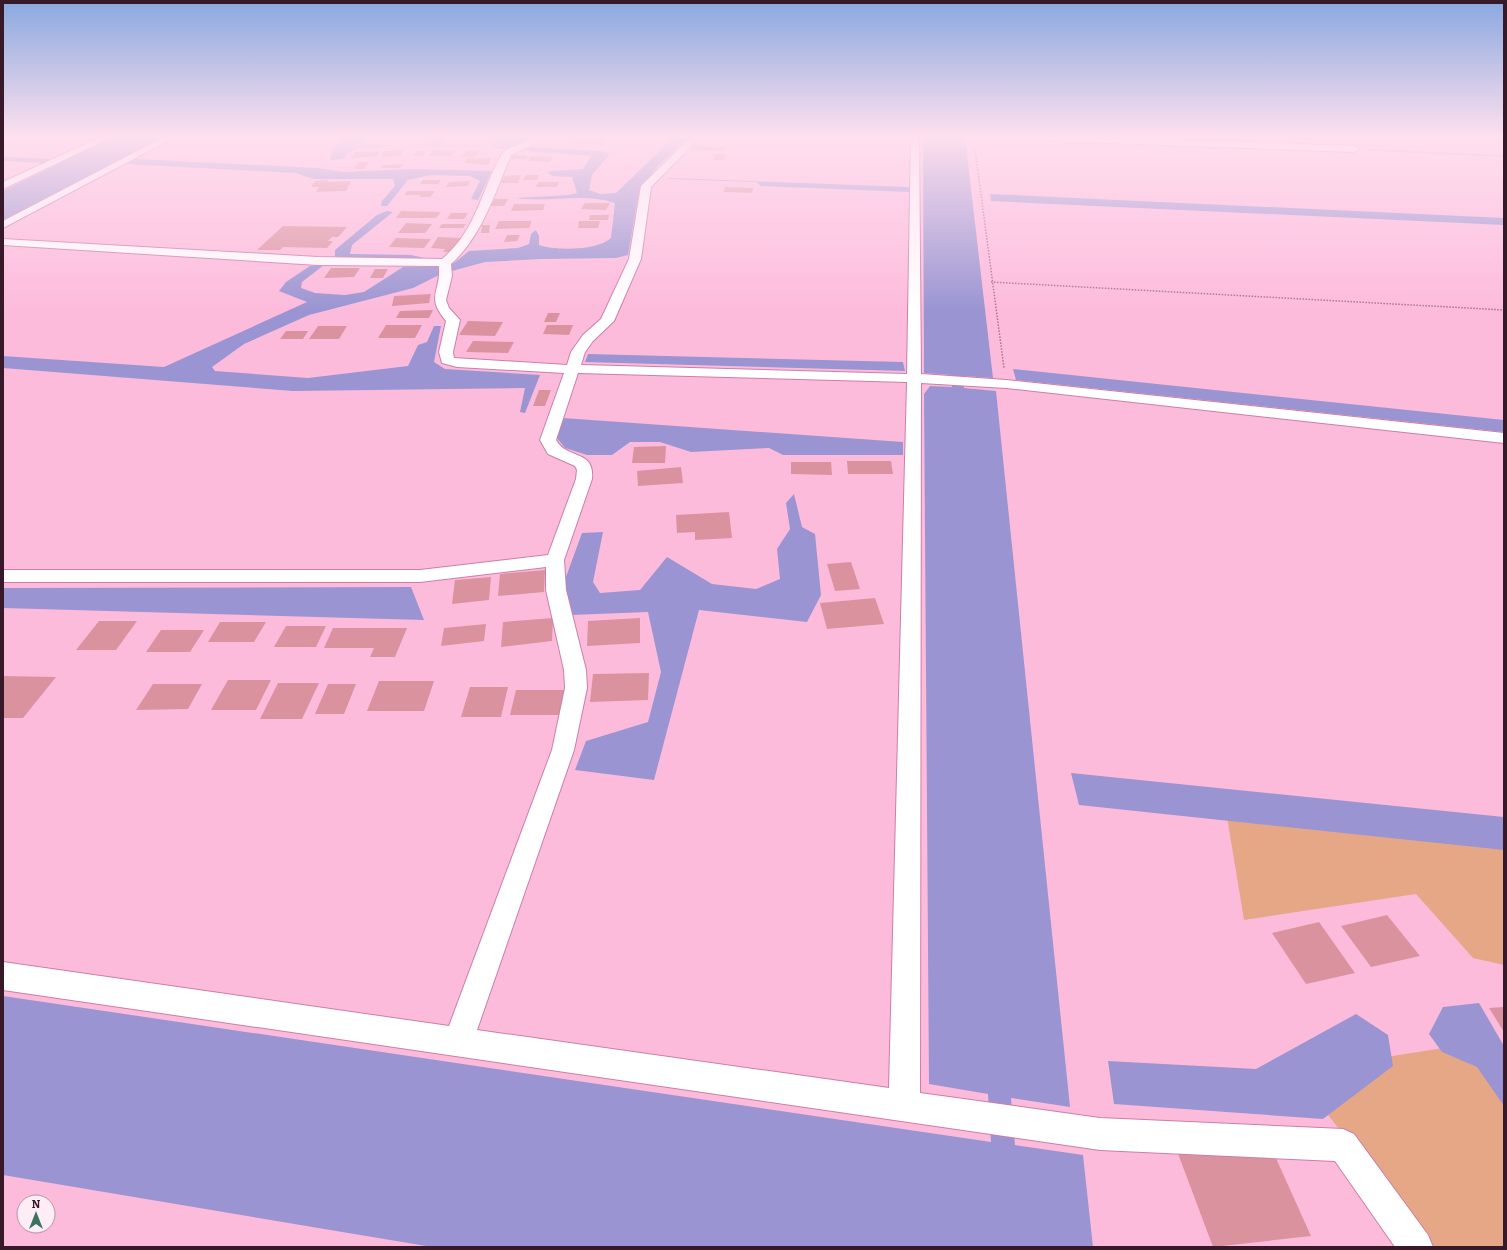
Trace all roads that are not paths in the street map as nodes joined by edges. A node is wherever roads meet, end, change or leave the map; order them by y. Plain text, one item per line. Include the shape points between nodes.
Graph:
1 (64, 193) edge
2 (489, 193) edge
3 (645, 193) edge
4 (915, 193) edge
5 (3, 225) edge
6 (3, 242) edge
7 (445, 269) junction
8 (571, 369) junction
9 (914, 378) junction
10 (1504, 438) edge
11 (555, 560) junction
12 (3, 576) edge
13 (3, 976) edge
14 (458, 1042) junction
15 (904, 1107) junction
16 (1416, 1247) edge

1 - 5 street
2 - 7 street via 468,240
3 - 8 street via 635,259 607,321 588,338 578,352
4 - 9 street
6 - 7 street
7 - 8 street via 440,300 443,309 453,320 446,352 447,360 457,363
8 - 9 street
8 - 11 street via 548,440 554,451 582,464 584,479
9 - 10 street via 1006,384
9 - 15 street
11 - 12 street via 420,576
11 - 14 street via 556,590 575,670 576,688 563,750
13 - 14 street
14 - 15 street
15 - 16 street via 1100,1134 1344,1145

